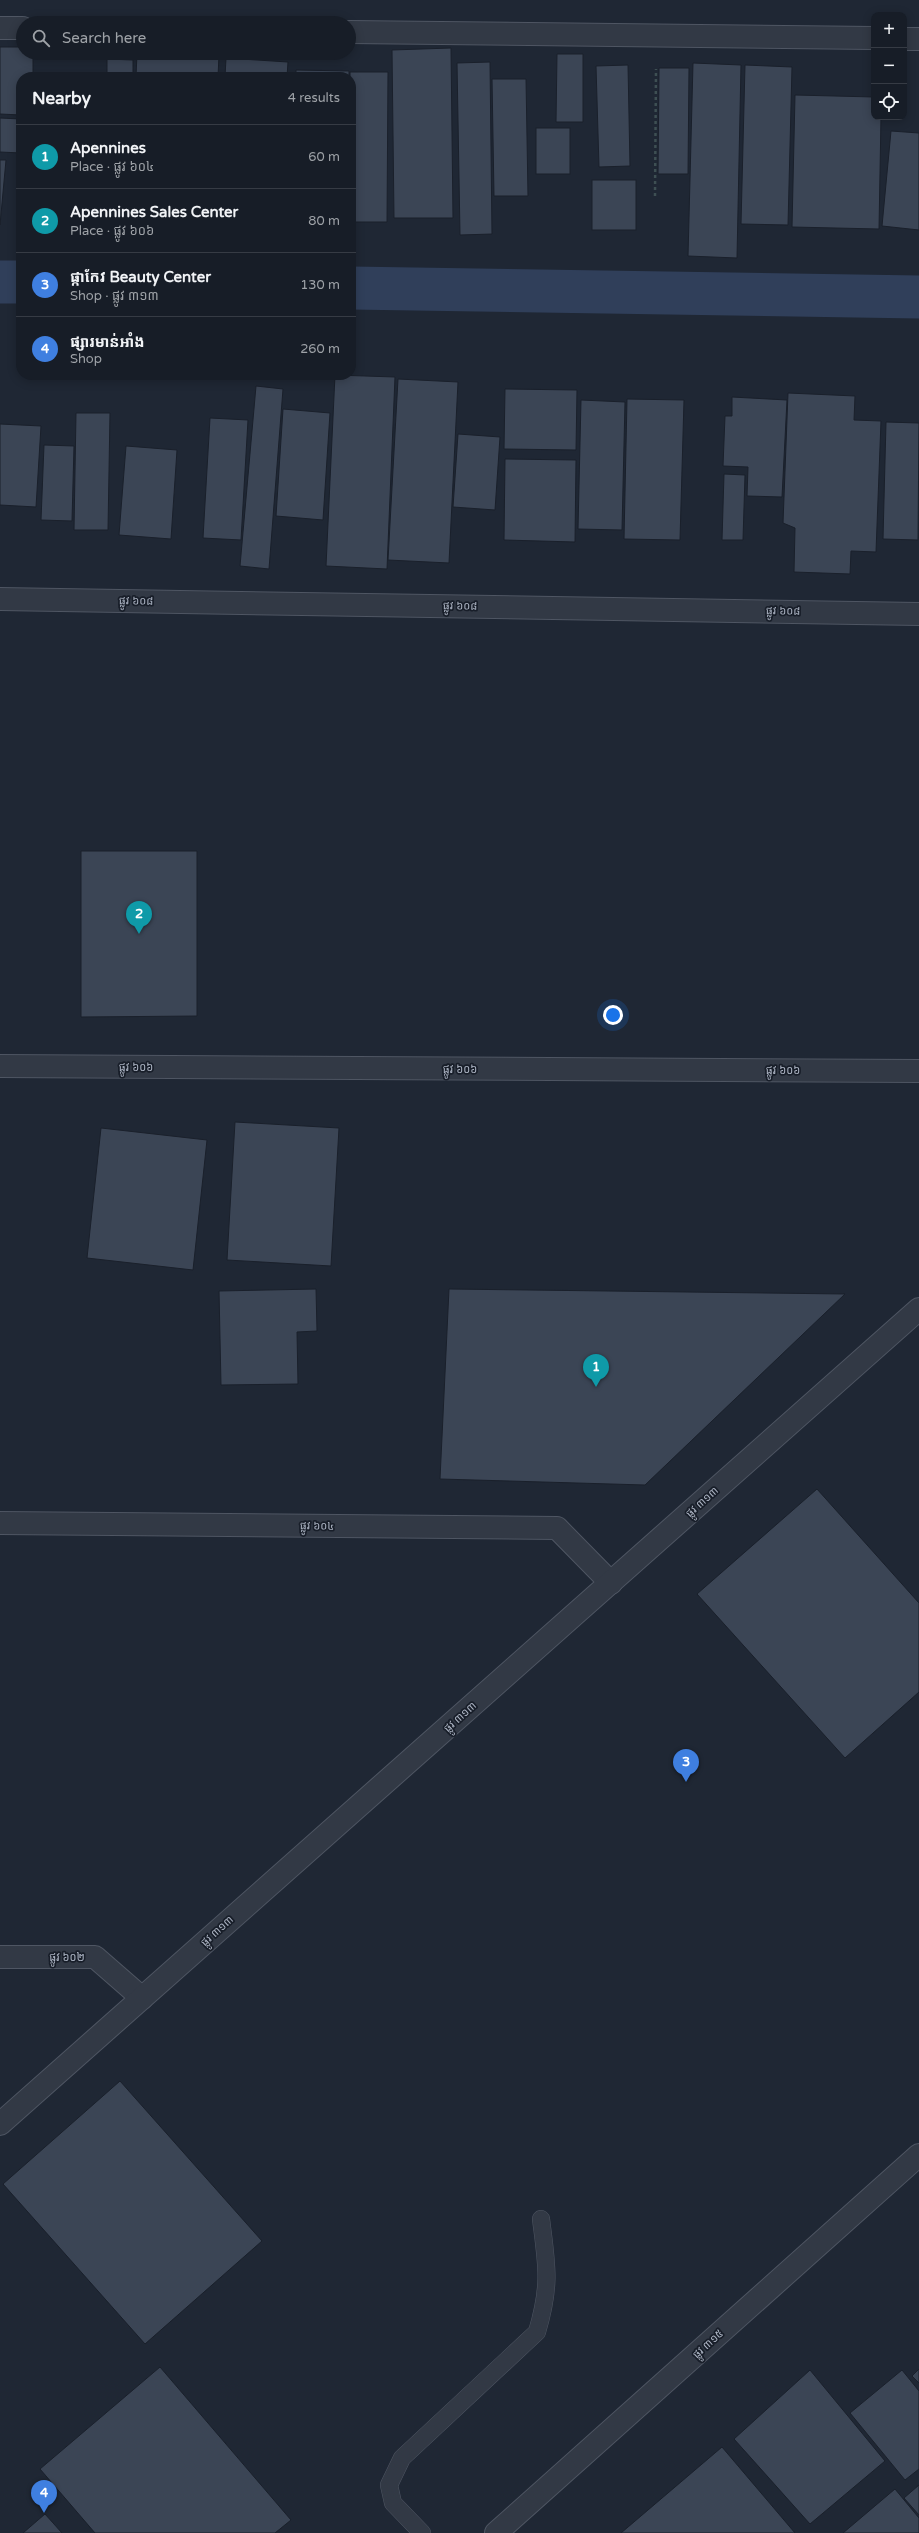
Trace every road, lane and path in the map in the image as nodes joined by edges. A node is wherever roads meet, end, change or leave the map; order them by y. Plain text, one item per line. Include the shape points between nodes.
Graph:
1 (0, 28) edge
2 (16, 28) edge
3 (356, 32) edge
4 (657, 35) junction
5 (871, 38) edge
6 (907, 38) edge
7 (919, 39) edge
8 (655, 196) dead end
9 (0, 599) edge
10 (919, 614) edge
11 (0, 1066) edge
12 (919, 1071) edge
13 (919, 1309) edge
14 (0, 1523) edge
15 (611, 1582) junction
16 (0, 1957) edge
17 (142, 1998) junction
18 (0, 2124) edge
19 (919, 2155) edge
20 (541, 2219) dead end
21 (422, 2533) edge
22 (496, 2533) edge

1 - 2 street
3 - 4 street
4 - 5 street
4 - 8 path
6 - 7 street
9 - 10 street, ផ្លូវ ៦០៨
11 - 12 street, ផ្លូវ ៦០៦
13 - 15 street, ផ្លូវ ៣១៣
14 - 15 street, ផ្លូវ ៦០៤ via 557,1528
15 - 17 street, ផ្លូវ ៣១៣
16 - 17 street, ផ្លូវ ៦០២ via 95,1957
17 - 18 street, ផ្លូវ ៣១៣
19 - 22 street, ផ្លូវ ៣១៥
20 - 21 lane via 548,2276 545,2305 537,2332 402,2458 389,2485 393,2503

